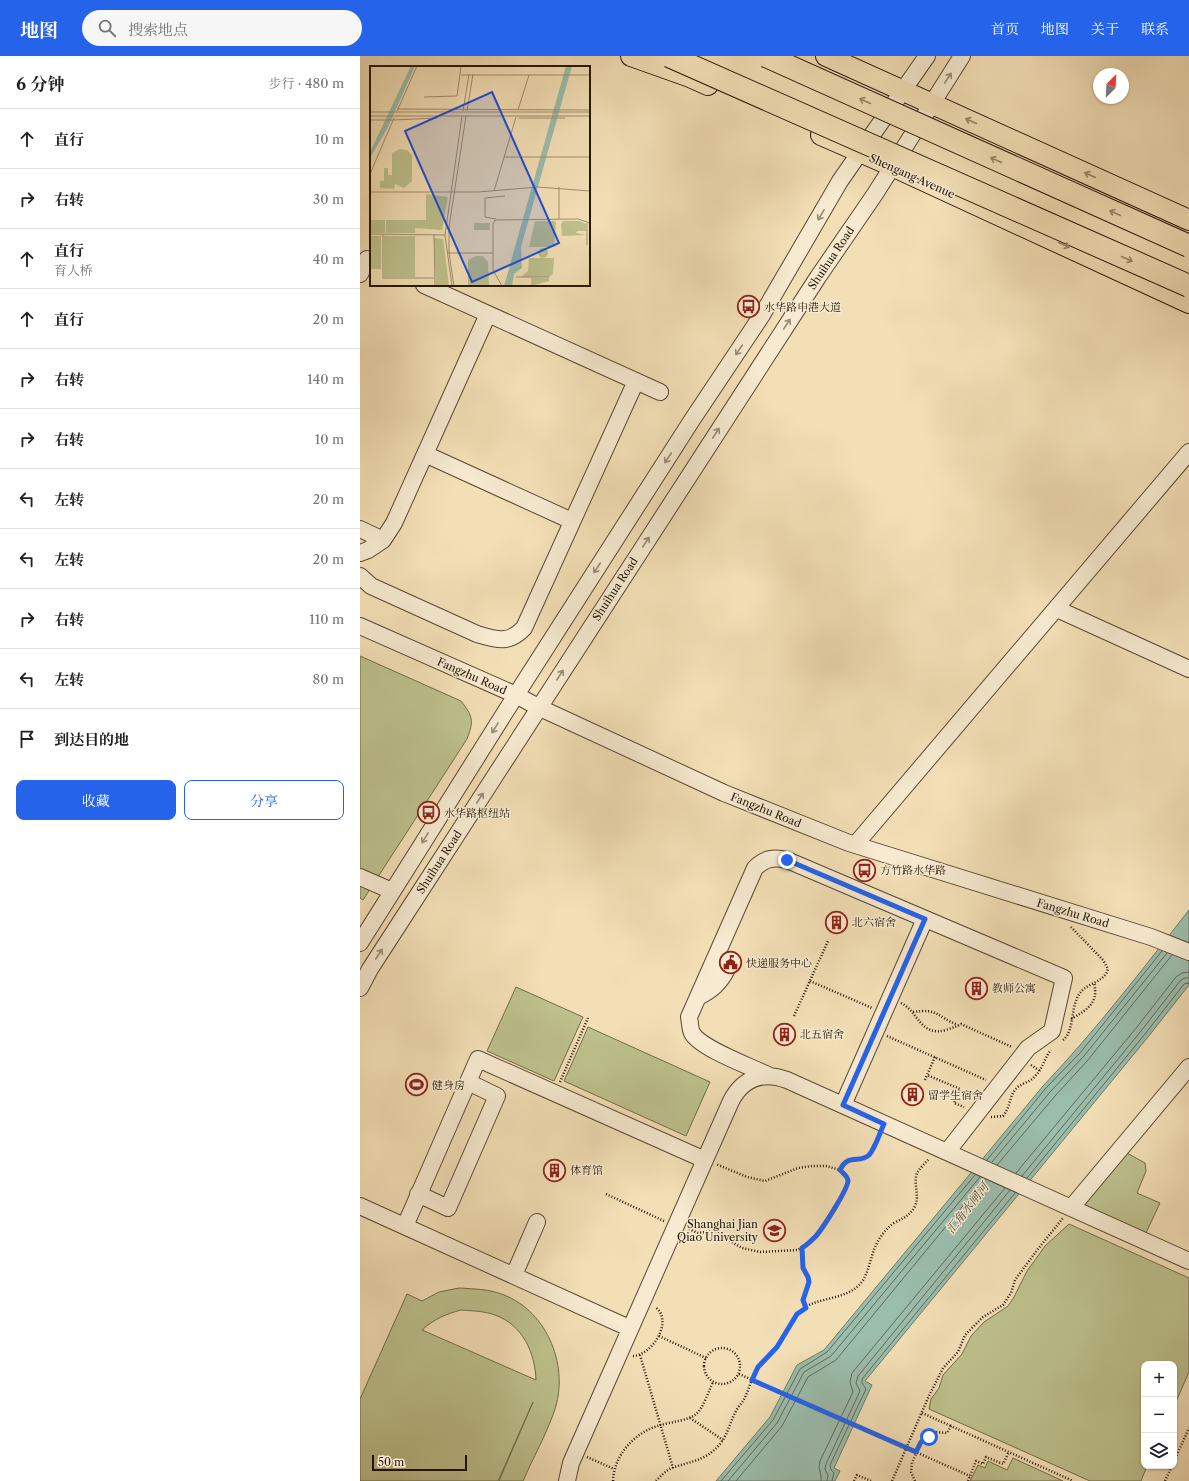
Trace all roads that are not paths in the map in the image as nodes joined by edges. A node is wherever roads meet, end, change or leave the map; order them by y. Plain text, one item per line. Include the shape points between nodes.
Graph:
1 (631, 56) edge
2 (668, 56) edge
3 (766, 56) edge
4 (826, 56) edge
5 (927, 56) edge
6 (962, 56) edge
7 (904, 90) junction
8 (932, 103) junction
9 (860, 153) junction
10 (892, 166) junction
11 (1189, 220) edge
12 (1189, 246) edge
13 (426, 286) edge
14 (1189, 286) edge
15 (1189, 303) edge
16 (488, 314) junction
17 (636, 381) junction
18 (660, 392) dead end
19 (1189, 452) edge
20 (425, 454) junction
21 (572, 521) junction
22 (360, 529) edge
23 (383, 540) junction
24 (360, 553) edge
25 (360, 576) edge
26 (1057, 608) junction
27 (360, 626) edge
28 (1189, 669) edge
29 (516, 695) junction
30 (538, 707) junction
31 (855, 845) junction
32 (360, 877) edge
33 (392, 891) junction
34 (925, 919) junction
35 (360, 943) edge
36 (1189, 952) edge
37 (727, 969) dead end
38 (360, 988) edge
39 (698, 997) junction
40 (1189, 1067) edge
41 (770, 1076) junction
42 (468, 1082) junction
43 (843, 1105) junction
44 (943, 1150) junction
45 (705, 1160) junction
46 (418, 1194) junction
47 (360, 1206) edge
48 (1071, 1208) junction
49 (537, 1222) dead end
50 (405, 1226) junction
51 (1189, 1261) edge
52 (514, 1276) junction
53 (629, 1328) junction
54 (567, 1481) edge

1 - 9 main road, Shengang Avenue via 690,76
2 -> 14 highway, bridge
12 -> 3 highway, bridge
4 - 7 main road
5 - 7 street
8 -> 6 street, Shuihua Road
7 - 8 main road
7 - 9 street
8 - 10 street, Shuihua Road
11 -> 8 main road
9 - 10 main road, Shengang Avenue
9 -> 29 street via 840,181 762,315
10 -> 15 main road, Shengang Avenue
30 -> 10 street, Shuihua Road
13 - 16 street
16 - 17 street
16 - 20 street
17 - 18 street
17 - 21 street
19 - 26 street
20 - 21 street
20 - 23 street via 394,523
21 - 25 street via 524,628 507,640 477,634 371,586
22 - 23 street
23 - 24 street
26 - 28 street
26 - 31 street
27 - 29 street, Fangzhu Road
29 - 30 street, Fangzhu Road
29 -> 33 street
30 - 31 street, Fangzhu Road via 724,793
38 -> 30 street, Shuihua Road
31 - 36 street, Fangzhu Road via 1151,937
32 - 33 street
33 - 35 street
34 - 39 street via 787,860 766,860 755,868
34 - 43 street
34 - 44 street via 1064,978 1052,1031 1028,1048 1027,1058
37 - 39 street via 712,990
39 - 41 street via 689,1017 691,1032 699,1041
40 - 48 street
41 - 43 street via 787,1080
41 - 45 street via 750,1080 736,1091
42 - 45 street via 478,1059
42 - 46 street
42 - 46 street via 497,1096 448,1208
43 - 44 street
44 - 48 street
45 - 53 street via 670,1222
46 - 50 street
47 - 50 street
48 - 51 street
49 - 52 street
50 - 52 street
52 - 53 street
53 - 54 street via 571,1463

